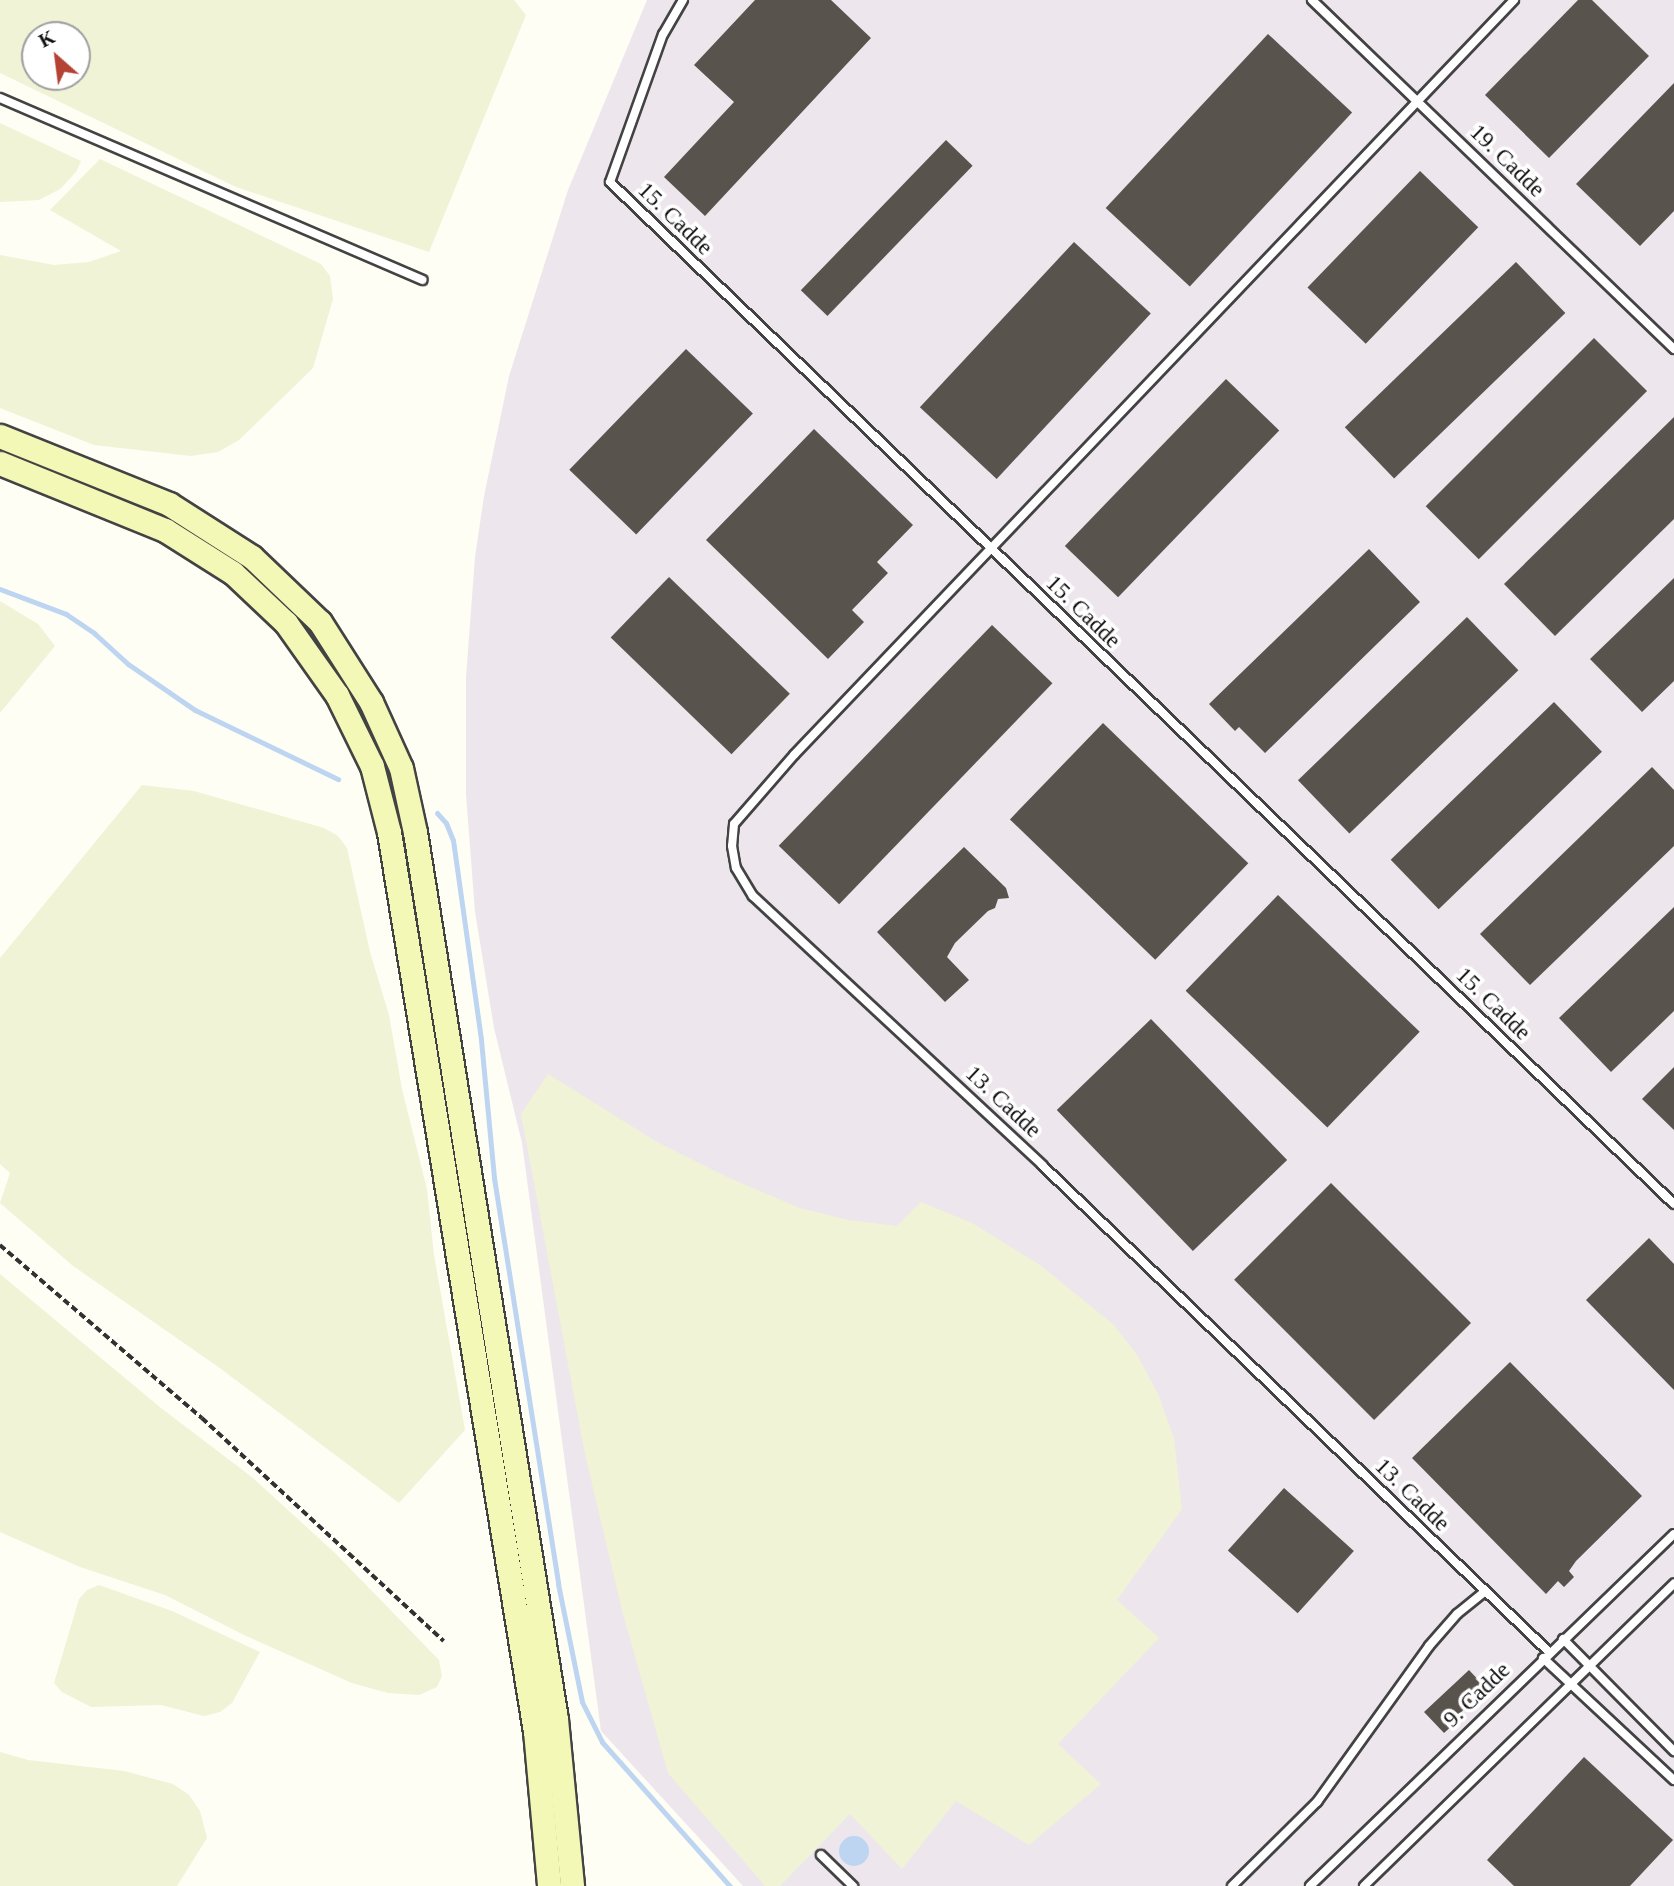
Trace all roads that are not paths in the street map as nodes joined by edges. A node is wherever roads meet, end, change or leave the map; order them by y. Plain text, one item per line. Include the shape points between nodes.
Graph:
1 (683, 0) edge
2 (1312, 0) edge
3 (1514, 0) edge
4 (0, 98) edge
5 (1417, 101) junction
6 (423, 280) dead end
7 (1674, 349) edge
8 (0, 436) edge
9 (0, 463) edge
10 (990, 551) junction
11 (1674, 1204) edge
12 (1674, 1534) edge
13 (1674, 1583) edge
14 (1485, 1591) junction
15 (1563, 1639) junction
16 (1546, 1655) junction
17 (1590, 1665) junction
18 (1571, 1684) junction
19 (1674, 1751) edge
20 (1674, 1780) edge
21 (821, 1855) dead end
22 (549, 1886) edge
23 (572, 1886) edge
24 (853, 1886) edge
25 (1233, 1886) edge
26 (1310, 1886) edge
27 (1364, 1886) edge

1 - 10 lane, 15. Cadde via 663,34 610,182
2 - 5 lane, 19. Cadde
3 - 5 lane, 13. Cadde
4 - 6 lane
5 - 7 lane, 19. Cadde
5 - 10 lane, 13. Cadde
8 - 23 street via 169,504 252,557 320,622 371,702 401,768 415,832 556,1719
9 - 22 street via 165,530 233,573 286,623 337,695 372,766 389,832 535,1731
10 - 11 lane, 15. Cadde
10 - 14 lane, 13. Cadde via 734,824 733,857 740,878 753,896
12 - 15 lane, 9. Cadde
13 - 17 lane
14 - 16 lane, 13. Cadde
14 - 25 lane via 1429,1646 1317,1802
15 - 16 lane, 9. Cadde
15 - 17 lane
16 - 18 lane, 13. Cadde
16 - 26 lane, 9. Cadde
17 - 18 lane
17 - 19 lane
18 - 20 lane
18 - 27 lane
21 - 24 lane

